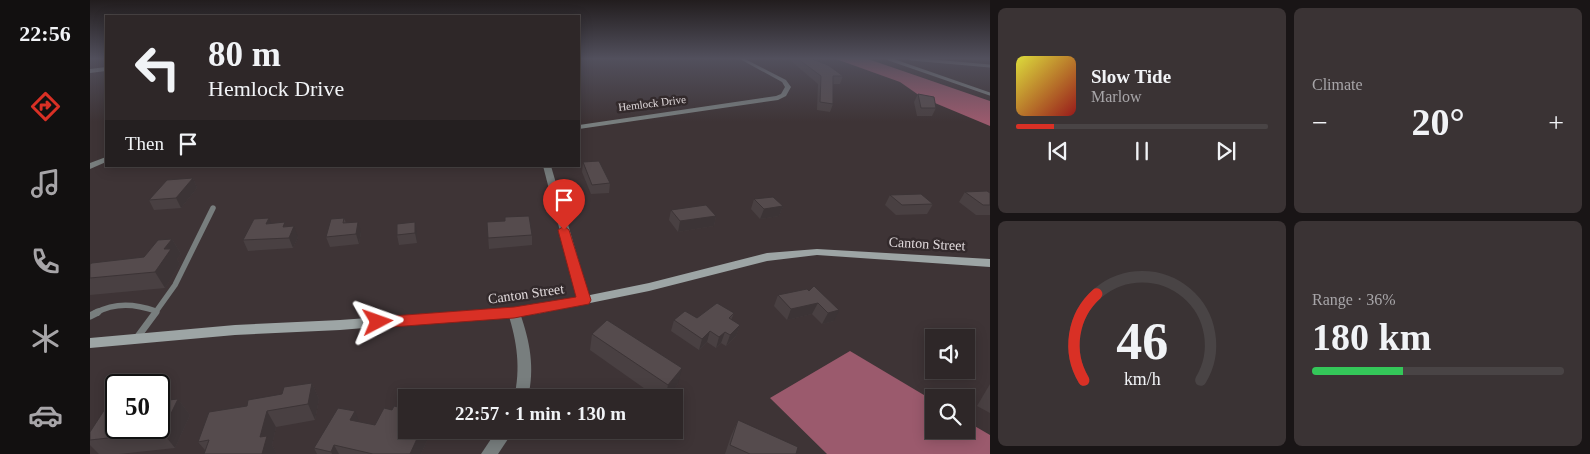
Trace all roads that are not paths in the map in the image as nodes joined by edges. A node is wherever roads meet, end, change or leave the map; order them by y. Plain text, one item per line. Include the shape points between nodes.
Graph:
1 (782, 80) edge
2 (950, 80) edge
3 (990, 94) edge
4 (580, 127) edge
5 (105, 159) edge
6 (90, 166) edge
7 (547, 167) edge
8 (213, 208) dead end
9 (990, 263) edge
10 (584, 300) junction
11 (156, 311) junction
12 (514, 312) junction
13 (90, 316) edge
14 (136, 340) junction
15 (90, 343) edge
16 (523, 389) edge
17 (499, 439) edge
18 (488, 454) edge

1 - 4 street, Hemlock Drive via 788,87 778,98
2 - 3 lane
5 - 6 street
7 - 10 street
8 - 11 lane via 175,285
9 - 10 main road, Canton Street via 817,252 767,257
10 - 12 main road, Canton Street
11 - 13 lane via 118,304
11 - 14 lane
12 - 14 main road, Canton Street via 235,330
12 - 16 street via 524,346 526,378
14 - 15 main road, Canton Street
17 - 18 street

